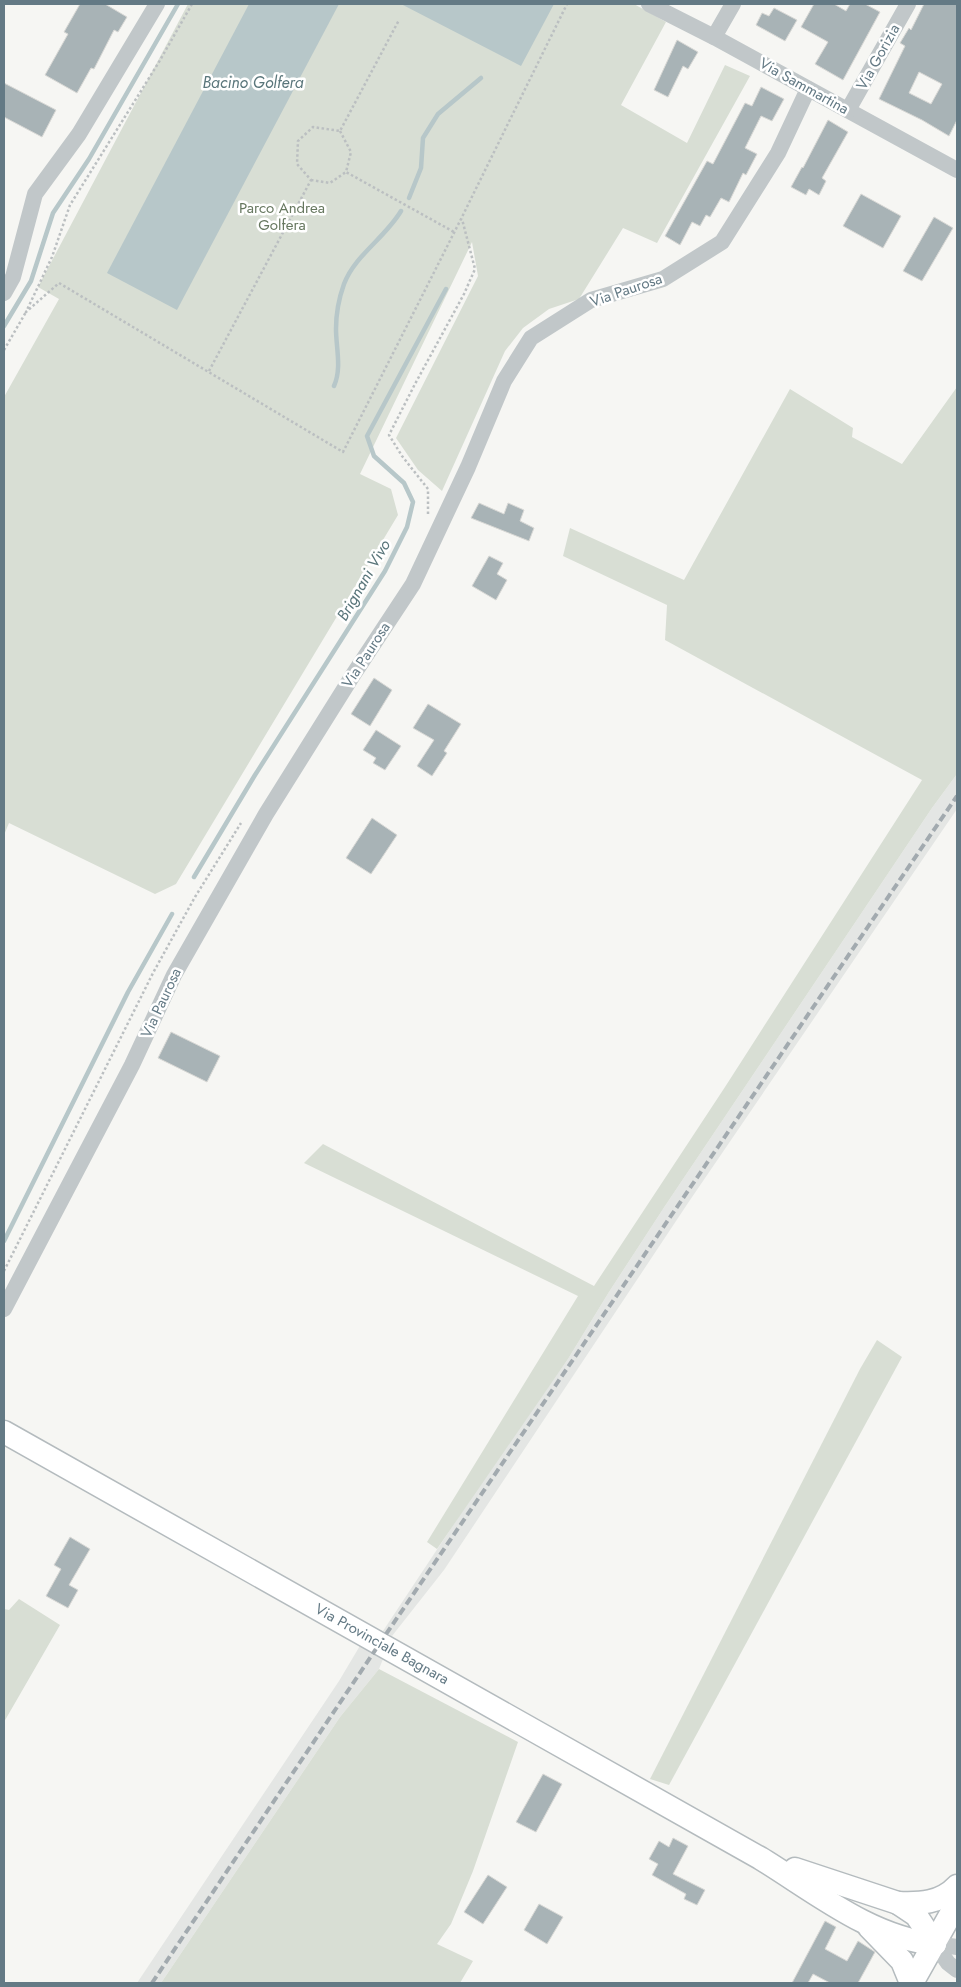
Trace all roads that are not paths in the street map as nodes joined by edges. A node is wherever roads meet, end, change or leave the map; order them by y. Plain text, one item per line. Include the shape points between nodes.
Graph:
1 (157, 4) edge
2 (649, 4) edge
3 (733, 4) edge
4 (908, 4) edge
5 (714, 37) junction
6 (808, 89) junction
7 (848, 110) junction
8 (957, 170) edge
9 (4, 293) edge
10 (4, 1309) edge
11 (4, 1432) edge
12 (760, 1858) junction
13 (957, 1886) edge
14 (957, 1903) edge
15 (898, 1904) junction
16 (867, 1925) junction
17 (935, 1944) junction
18 (957, 1947) edge
19 (957, 1970) edge
20 (912, 1983) edge

1 - 9 street via 79,134 35,194 13,277
2 - 5 street, Via Sammartina
3 - 5 street
4 - 7 street, Via Gorizia
5 - 6 street, Via Sammartina
6 - 7 street, Via Sammartina
6 - 10 street, Via Paurosa via 778,153 722,242 662,279 591,300 531,338 504,381 413,584 266,814 178,966 132,1065
7 - 8 street, Via Sammartina
11 - 12 main road, Via Provinciale Bagnara
12 - 15 main road, Via Provinciale Bagnara
12 - 16 main road, Via Provinciale Bagnara
13 - 15 main road, Via Provinciale Bagnara via 940,1899 920,1904
14 - 17 main road
15 - 17 main road, Via Provinciale Bagnara via 916,1916
16 - 17 main road, Via Provinciale Bagnara via 917,1942
16 - 20 main road, Via Provinciale Bagnara via 902,1961
17 - 18 street
17 - 19 street
17 - 20 main road

